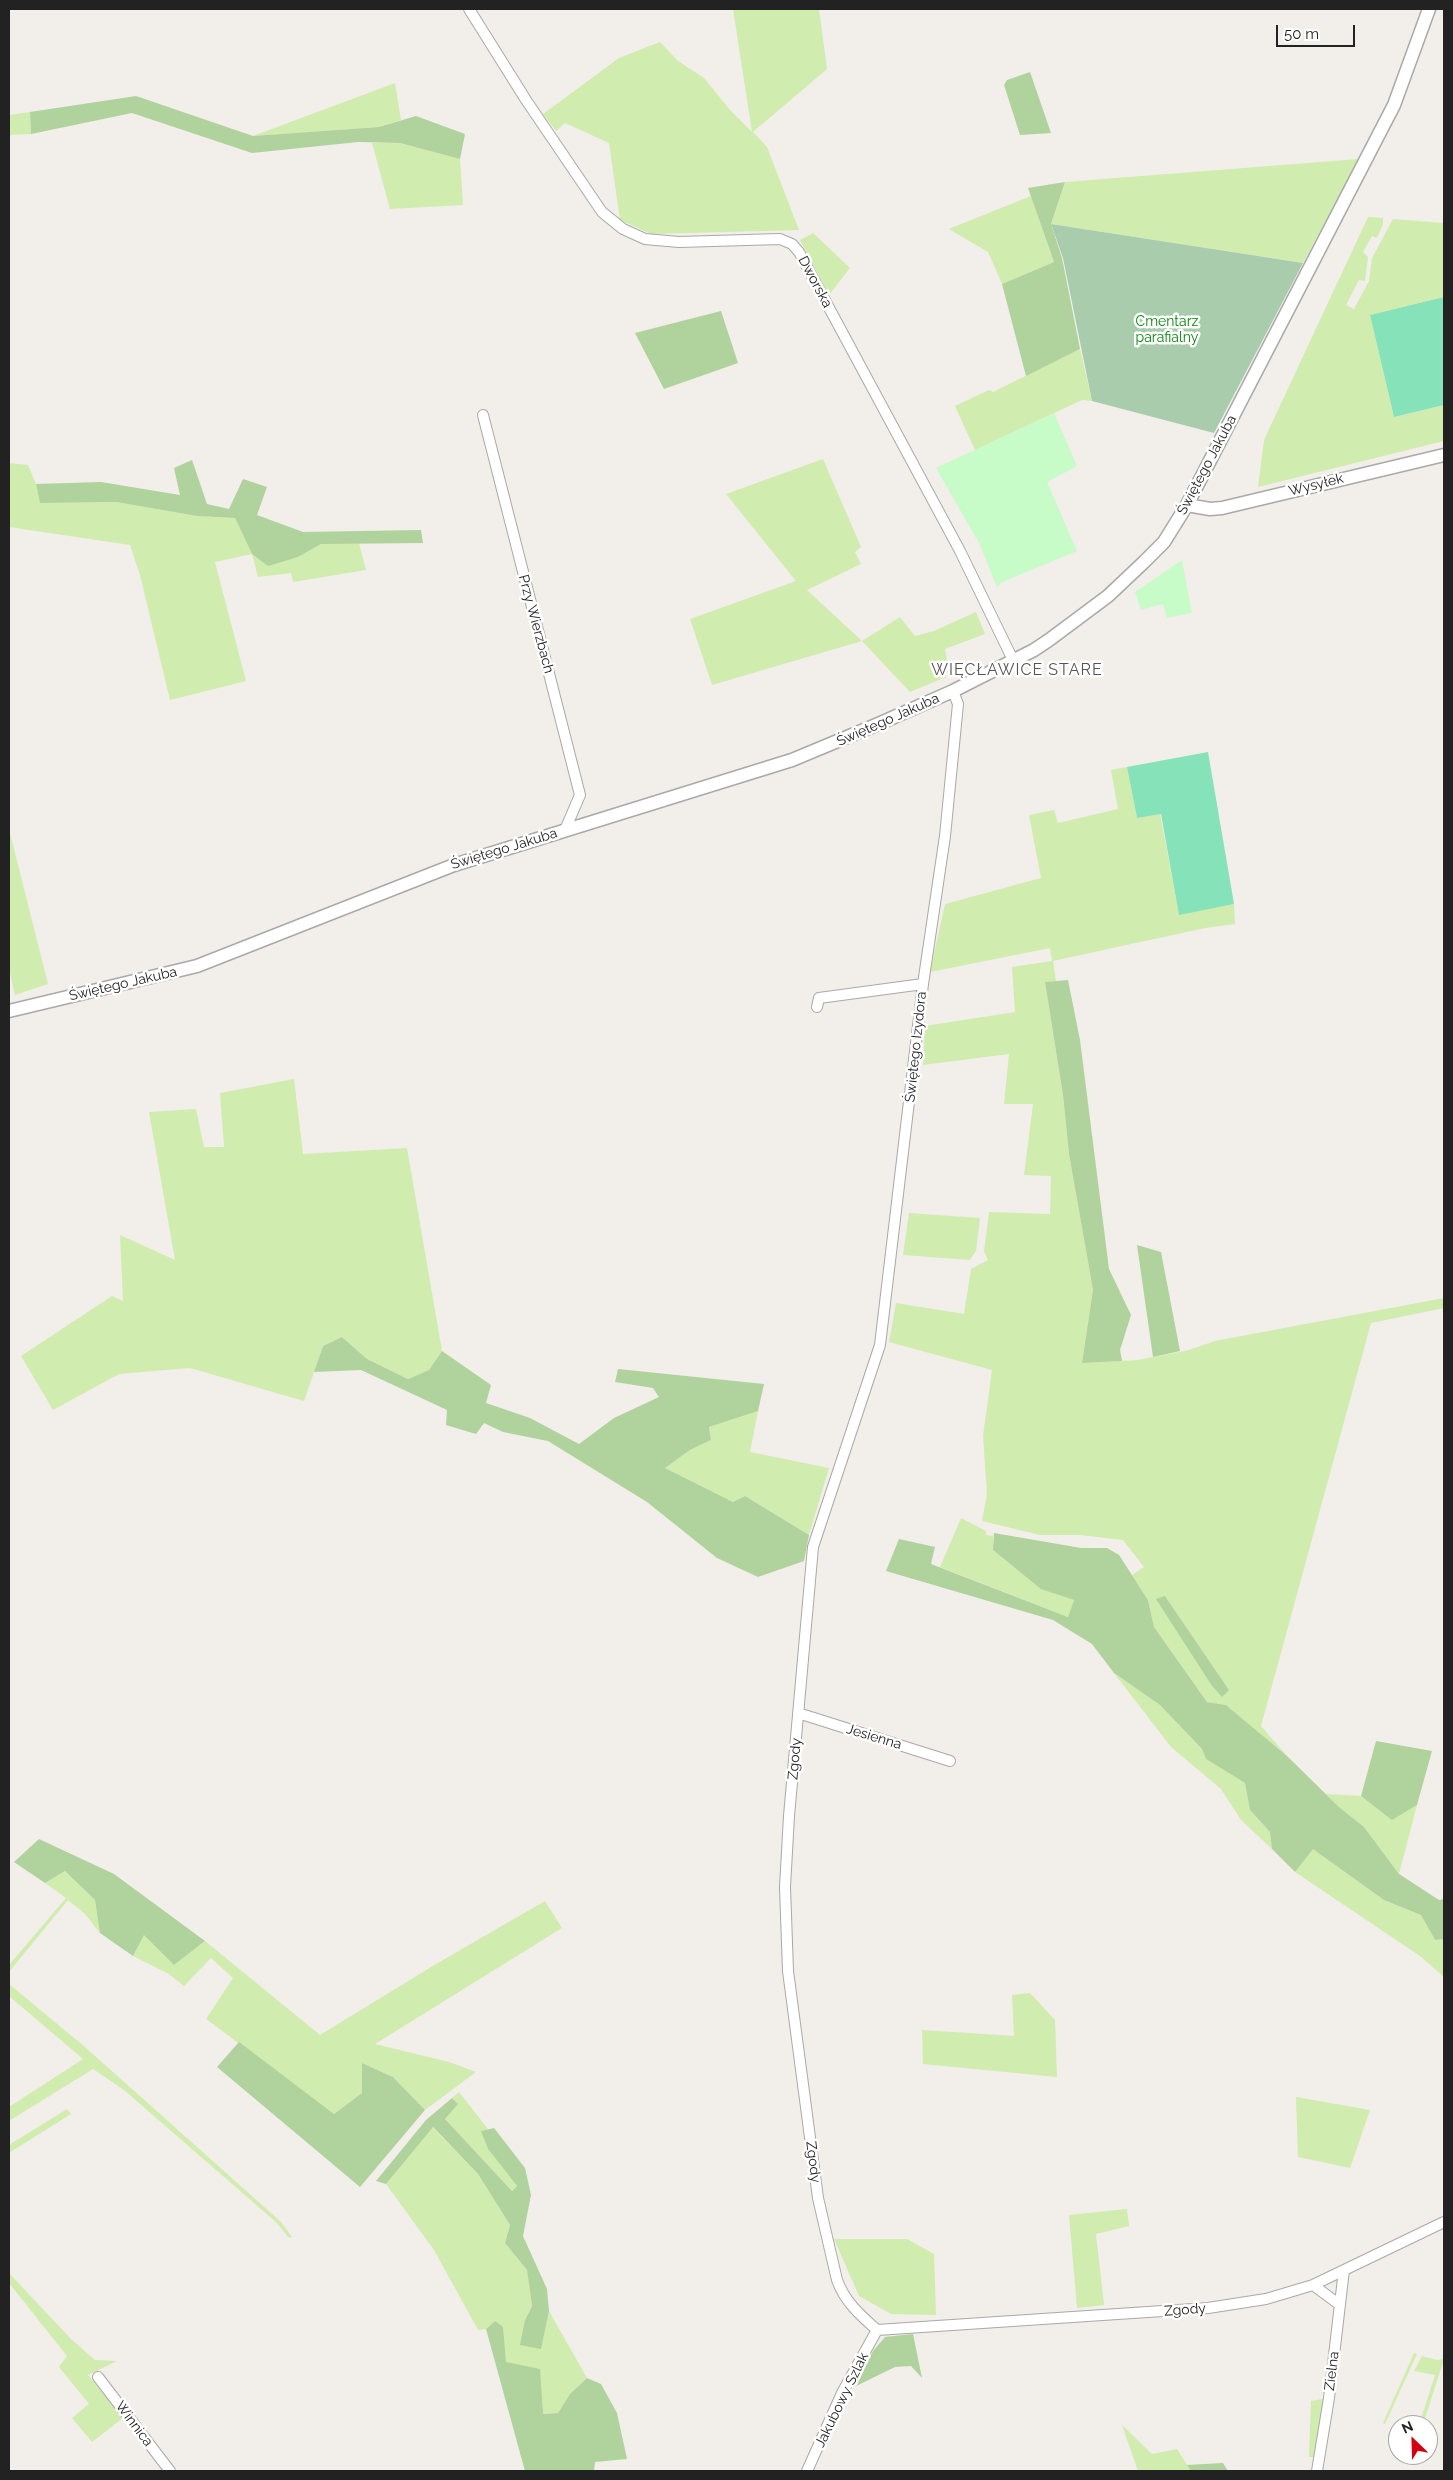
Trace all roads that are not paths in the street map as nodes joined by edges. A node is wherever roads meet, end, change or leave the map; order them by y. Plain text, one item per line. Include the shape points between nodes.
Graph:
1 (469, 9) edge
2 (1428, 9) edge
3 (484, 415) dead end
4 (1444, 456) edge
5 (1187, 505) junction
6 (1013, 660) junction
7 (953, 691) junction
8 (565, 830) junction
9 (923, 984) junction
10 (817, 1007) dead end
11 (9, 1011) edge
12 (862, 1402) joint
13 (798, 1713) junction
14 (950, 1761) dead end
15 (1444, 2222) edge
16 (1344, 2270) junction
17 (1313, 2285) junction
18 (1340, 2305) junction
19 (877, 2330) junction
20 (98, 2377) dead end
21 (170, 2471) edge
22 (807, 2471) edge
23 (1317, 2471) edge

1 - 6 street, Dworska via 602,212 623,229 646,239 679,242 773,239 792,244 808,268 960,551
2 - 5 street, Świętego Jakuba via 1394,104
3 - 8 street, Przy Wierzbach via 580,795
4 - 5 street, Wysyłek via 1222,508
5 - 6 street, Świętego Jakuba via 1164,542 1108,596 1034,650
6 - 7 street, Świętego Jakuba
7 - 8 street, Świętego Jakuba via 792,760
7 - 9 street, Świętego Izydora via 958,704 945,836
8 - 11 street, Świętego Jakuba via 427,875 197,966
9 - 10 street via 819,998
9 - 12 street, Świętego Izydora via 880,1345
12 - 13 street, Zgody via 813,1546
13 - 14 street, Jesienna
13 - 19 street, Zgody via 785,1888 793,2012 818,2198 837,2280 841,2292 855,2311
15 - 16 street, Zgody
16 - 17 street, Zgody
16 - 18 street, Zielna
17 - 18 street
17 - 19 street, Zgody via 1266,2299 1208,2308
18 - 23 street, Zielna
19 - 22 street, Jakubowy Szlak via 842,2393
20 - 21 street, Winnica

